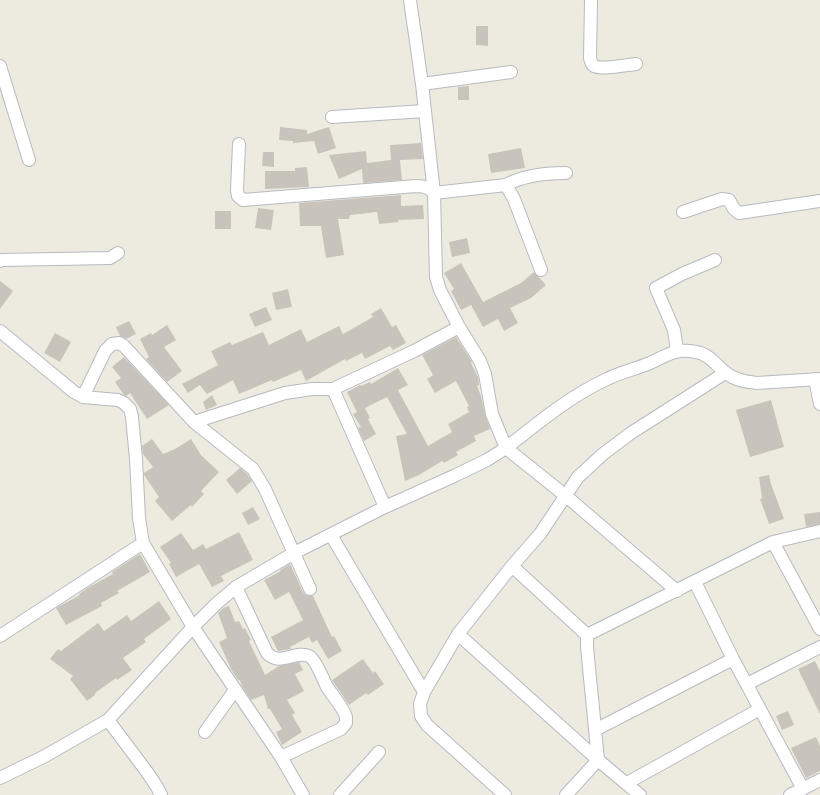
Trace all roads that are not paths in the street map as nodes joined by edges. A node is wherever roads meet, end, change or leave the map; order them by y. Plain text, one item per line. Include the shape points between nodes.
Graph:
1 (410, 0) edge
2 (591, 0) edge
3 (636, 64) dead end
4 (0, 66) edge
5 (511, 72) dead end
6 (422, 84) junction
7 (424, 111) junction
8 (332, 117) dead end
9 (239, 144) dead end
10 (29, 160) dead end
11 (566, 173) dead end
12 (506, 185) junction
13 (434, 193) junction
14 (820, 201) edge
15 (683, 212) dead end
16 (118, 253) dead end
17 (715, 260) dead end
18 (0, 261) edge
19 (541, 270) dead end
20 (459, 326) junction
21 (0, 331) edge
22 (677, 350) junction
23 (726, 373) junction
24 (817, 379) edge
25 (333, 389) junction
26 (83, 398) junction
27 (820, 404) edge
28 (194, 422) junction
29 (506, 448) junction
30 (566, 496) junction
31 (385, 506) junction
32 (820, 530) edge
33 (331, 535) junction
34 (773, 542) junction
35 (143, 543) junction
36 (294, 553) junction
37 (512, 566) junction
38 (694, 582) junction
39 (236, 587) junction
40 (310, 589) dead end
41 (677, 590) junction
42 (193, 627) junction
43 (820, 629) edge
44 (458, 634) junction
45 (587, 635) junction
46 (0, 636) edge
47 (820, 647) edge
48 (733, 659) junction
49 (747, 684) junction
50 (235, 690) junction
51 (424, 692) junction
52 (760, 709) junction
53 (108, 720) junction
54 (595, 730) junction
55 (205, 732) dead end
56 (379, 752) dead end
57 (281, 757) junction
58 (598, 760) junction
59 (0, 778) edge
60 (820, 780) edge
61 (627, 783) junction
62 (803, 789) junction
63 (161, 795) edge
64 (304, 795) edge
65 (340, 795) edge
66 (505, 795) edge
67 (566, 795) edge
68 (640, 795) edge
69 (790, 795) edge

1 - 6 street
2 - 3 street via 591,63 604,67
4 - 10 street
5 - 6 street
6 - 7 street
7 - 8 street
7 - 13 street
9 - 13 street via 237,190 238,196 243,200 416,186 424,186
11 - 12 street via 518,178
12 - 13 street
12 - 19 street via 514,199
13 - 20 street via 436,277
14 - 15 street via 739,213 734,210 729,200 722,199
16 - 18 street via 110,258
17 - 22 street via 656,288 674,330
20 - 25 street via 414,351
20 - 29 street via 480,361 485,374 492,414
21 - 26 street
22 - 23 street via 697,352 706,356
22 - 29 street via 592,387 556,408
23 - 24 street via 738,380 756,383
23 - 30 street via 631,433 603,454 578,477
24 - 27 street
25 - 28 street via 285,393
25 - 31 street
26 - 28 street via 105,351 112,344 119,343
26 - 35 street via 118,400 130,409
28 - 36 street via 253,469 265,489
29 - 30 street
29 - 31 street via 454,476
30 - 37 street via 540,534
30 - 41 street
31 - 33 street
32 - 34 street
33 - 36 street
33 - 51 street
34 - 38 street
34 - 43 street
35 - 42 street
35 - 46 street
36 - 39 street
36 - 40 street
37 - 44 street
37 - 45 street
38 - 41 street
38 - 48 street
39 - 42 street
39 - 57 street via 272,658 310,656 346,716 346,723 341,729
41 - 45 street
42 - 50 street
42 - 53 street
44 - 51 street
44 - 58 street
45 - 54 street
47 - 49 street
48 - 49 street
48 - 54 street
49 - 52 street
50 - 55 street
50 - 57 street
51 - 66 street via 420,704 421,716 427,725
52 - 61 street
52 - 62 street
53 - 59 street
53 - 63 street
54 - 58 street
56 - 65 street
57 - 64 street
58 - 61 street
58 - 67 street
60 - 62 street
61 - 68 street
62 - 69 street

